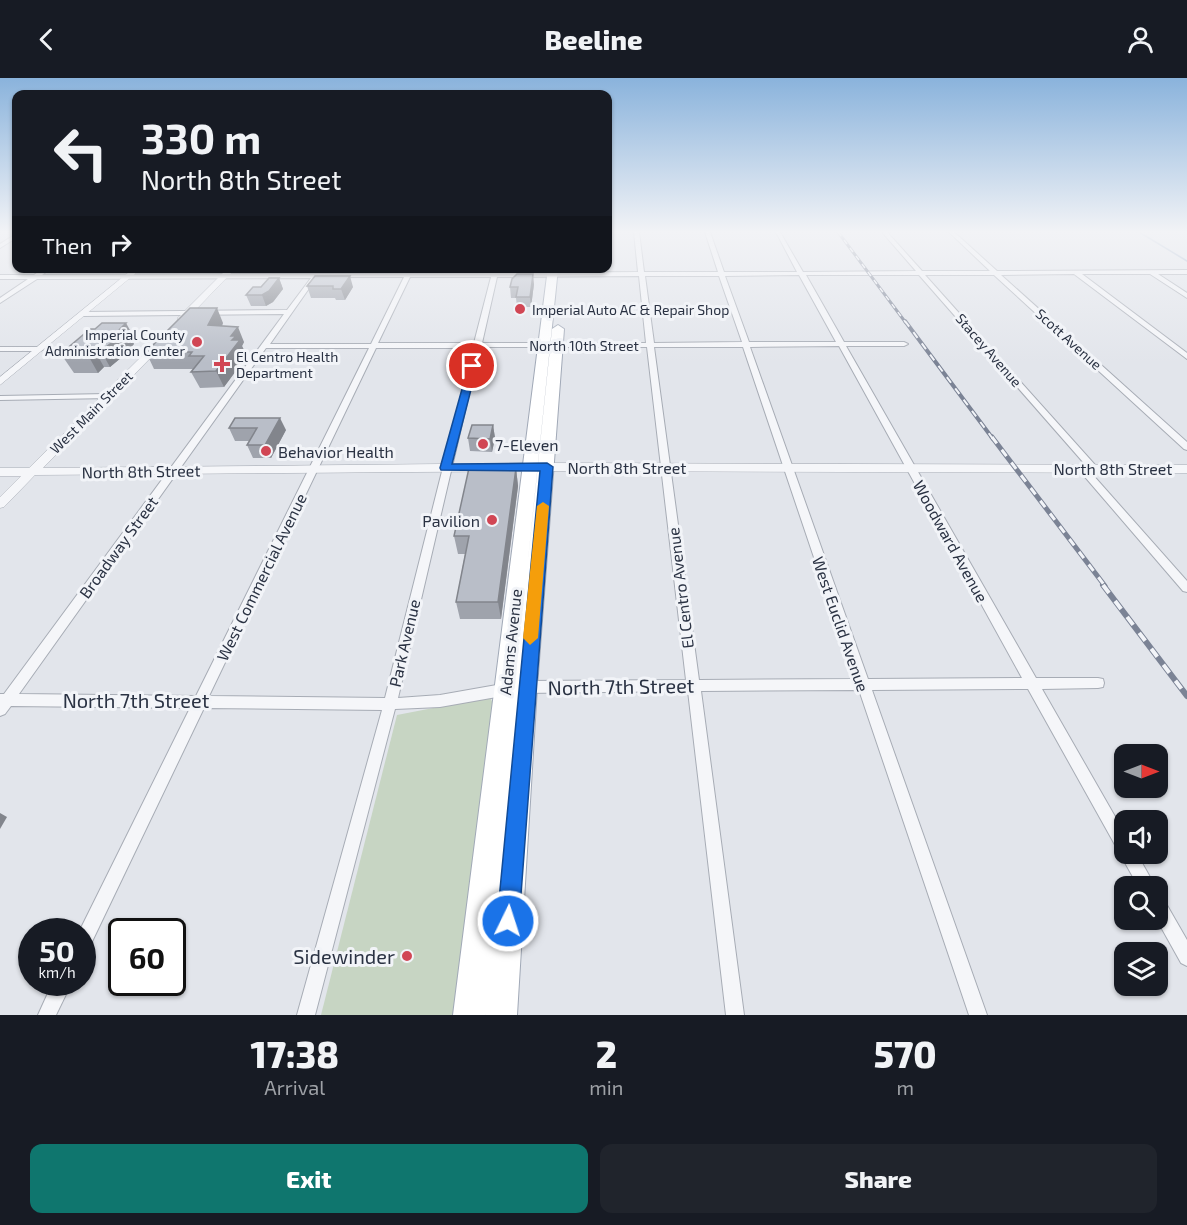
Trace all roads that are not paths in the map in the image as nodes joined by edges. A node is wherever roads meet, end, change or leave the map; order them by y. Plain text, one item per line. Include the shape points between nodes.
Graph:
1 (408, 275) edge
2 (130, 276) junction
3 (137, 276) edge
4 (225, 276) edge
5 (315, 276) edge
6 (495, 276) edge
7 (558, 276) edge
8 (642, 276) edge
9 (722, 276) edge
10 (803, 276) edge
11 (922, 276) edge
12 (999, 276) edge
13 (1080, 276) edge
14 (1157, 276) edge
15 (0, 277) edge
16 (35, 277) junction
17 (1187, 296) edge
18 (0, 301) edge
19 (289, 312) junction
20 (84, 314) junction
21 (188, 314) junction
22 (172, 330) edge
23 (164, 338) edge
24 (840, 344) junction
25 (904, 344) dead end
26 (551, 345) junction
27 (650, 345) junction
28 (745, 345) junction
29 (264, 346) junction
30 (372, 346) junction
31 (478, 346) junction
32 (0, 349) edge
33 (40, 349) junction
34 (1187, 357) edge
35 (0, 382) edge
36 (107, 396) junction
37 (0, 398) edge
38 (1187, 447) edge
39 (538, 467) junction
40 (666, 467) junction
41 (446, 468) junction
42 (789, 468) junction
43 (911, 468) junction
44 (1088, 468) junction
45 (313, 469) junction
46 (1187, 469) edge
47 (174, 470) junction
48 (0, 472) edge
49 (31, 473) junction
50 (0, 504) edge
51 (1187, 588) edge
52 (1098, 683) dead end
53 (861, 684) junction
54 (691, 685) junction
55 (1031, 685) junction
56 (516, 688) junction
57 (202, 700) junction
58 (2, 703) edge
59 (390, 704) junction
60 (1114, 830) edge
61 (95, 918) edge
62 (1168, 924) edge
63 (1187, 957) edge
64 (56, 996) edge
65 (47, 1015) edge
66 (306, 1015) edge
67 (469, 1015) edge
68 (501, 1015) edge
69 (735, 1015) edge
70 (978, 1015) edge

1 - 30 street, West Commercial Avenue
2 - 3 street
2 - 16 street
2 - 20 street
4 - 21 street
5 - 19 street, Broadway Street
6 - 31 street, Park Avenue
7 - 26 main road, Adams Avenue
8 - 27 street, El Centro Avenue
9 - 28 street, West Euclid Avenue
10 - 24 street, Woodward Avenue
11 - 44 street, Stacey Avenue
12 - 38 street, Scott Avenue
13 - 34 street
14 - 17 street
15 - 16 street
16 - 18 street
19 - 21 street
19 - 29 street, Broadway Street
20 - 21 street
20 - 33 street
21 - 22 street
23 - 36 street, West Main Street
24 - 25 street, North 10th Street
24 - 28 street, North 10th Street
24 - 43 street, Woodward Avenue
26 - 27 street, North 10th Street
26 - 31 street, North 10th Street
26 - 39 main road, Adams Avenue
27 - 28 street, North 10th Street
27 - 40 street, El Centro Avenue
28 - 42 street, West Euclid Avenue
29 - 30 street, North 10th Street
29 - 47 street, Broadway Street
30 - 31 street, North 10th Street
30 - 45 street, West Commercial Avenue
31 - 41 street, Park Avenue
32 - 33 street
33 - 35 street
36 - 37 street
36 - 49 street, West Main Street
39 - 40 street, North 8th Street
39 - 41 street, North 8th Street
39 - 56 main road, Adams Avenue
40 - 42 street, North 8th Street
40 - 54 street, El Centro Avenue
41 - 45 street, North 8th Street
41 - 59 street, Park Avenue
42 - 43 street, North 8th Street
42 - 53 street, West Euclid Avenue
43 - 44 street, North 8th Street
43 - 55 street, Woodward Avenue
44 - 46 street, North 8th Street
44 - 51 street, Stacey Avenue
45 - 47 street, North 8th Street
45 - 57 street, West Commercial Avenue
47 - 49 street, North 8th Street
47 - 58 street, Broadway Street
48 - 49 street, North 8th Street
49 - 50 street, West Main Street
52 - 55 street, North 7th Street
53 - 54 street, North 7th Street
53 - 55 street, North 7th Street
53 - 70 street, West Euclid Avenue
54 - 56 street, North 7th Street
54 - 69 street, El Centro Avenue
55 - 60 street, Woodward Avenue
56 - 59 street, North 7th Street via 440,701
56 - 67 main road, Adams Avenue
56 - 68 main road, Adams Avenue
57 - 58 street, North 7th Street
57 - 59 street, North 7th Street
57 - 61 street, West Commercial Avenue
59 - 66 street, Park Avenue
62 - 63 street
64 - 65 street

